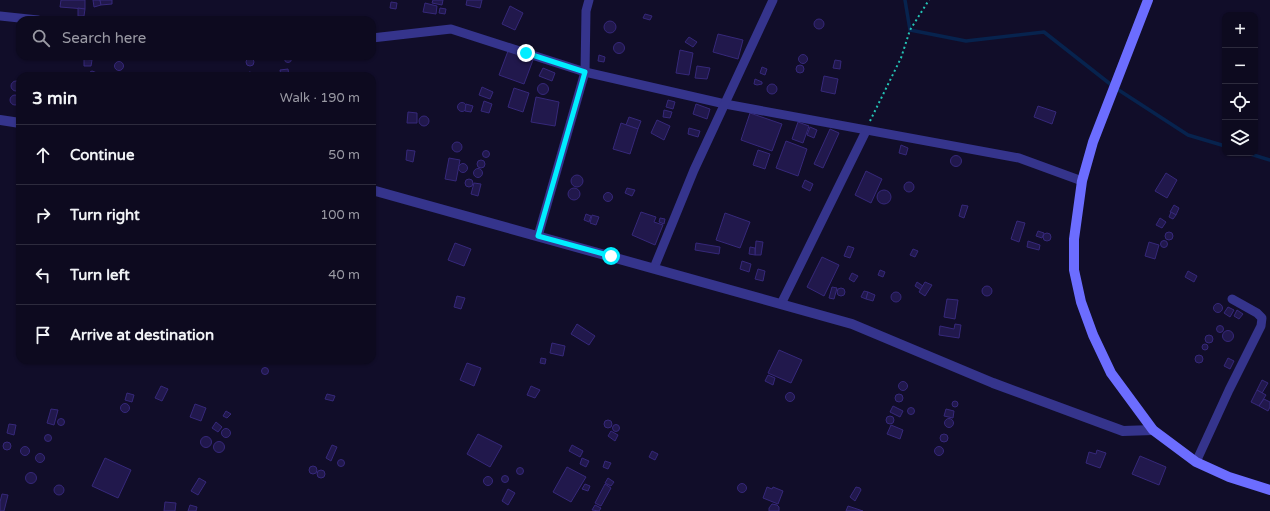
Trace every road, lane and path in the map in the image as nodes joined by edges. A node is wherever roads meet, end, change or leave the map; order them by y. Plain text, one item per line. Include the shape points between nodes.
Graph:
1 (589, 0) edge
2 (773, 0) edge
3 (929, 0) edge
4 (1148, 0) edge
5 (0, 16) edge
6 (16, 18) edge
7 (376, 38) edge
8 (585, 72) junction
9 (725, 104) junction
10 (0, 120) edge
11 (16, 122) edge
12 (866, 131) junction
13 (1082, 181) junction
14 (376, 191) edge
15 (538, 236) junction
16 (654, 268) junction
17 (1232, 299) dead end
18 (781, 304) junction
19 (1153, 430) junction
20 (1196, 462) junction
21 (1270, 490) edge

1 - 8 street via 586,11
2 - 9 street
3 - 12 path via 910,30 901,58
4 - 13 main road via 1093,142
5 - 6 street
7 - 8 street via 451,29
8 - 9 street
8 - 15 street
9 - 12 street
9 - 16 street via 694,170
10 - 11 street
12 - 13 street via 1019,158
12 - 18 street
13 - 19 main road via 1074,239 1074,270 1081,302 1111,373
14 - 15 street
15 - 16 street
16 - 18 street
17 - 20 street via 1258,313 1262,318 1261,326
18 - 19 street via 852,324 993,383 1123,431
19 - 20 main road
20 - 21 main road via 1229,477

